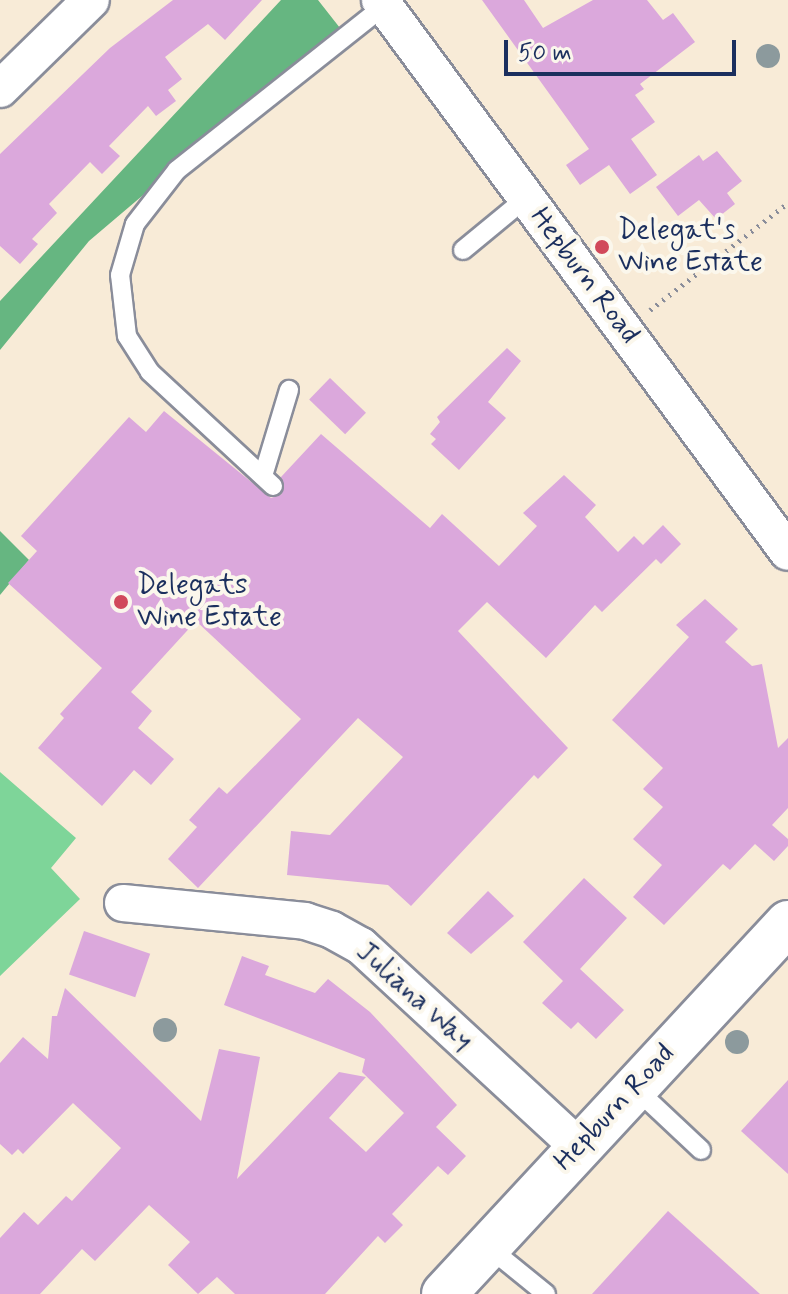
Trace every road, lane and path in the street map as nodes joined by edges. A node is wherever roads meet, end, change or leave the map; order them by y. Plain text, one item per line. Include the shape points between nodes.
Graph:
1 (91, 0) edge
2 (382, 3) edge
3 (0, 89) edge
4 (526, 198) junction
5 (788, 203) edge
6 (463, 250) dead end
7 (624, 330) junction
8 (289, 390) dead end
9 (788, 552) edge
10 (123, 903) dead end
11 (788, 923) edge
12 (634, 1087) junction
13 (579, 1147) junction
14 (701, 1150) dead end
15 (487, 1246) junction
16 (444, 1294) edge
17 (546, 1294) edge

1 - 3 street
2 - 4 street, Hepburn Road
2 - 8 lane via 177,170 135,224 120,275 127,336 150,372 268,481
4 - 6 lane
4 - 7 street, Hepburn Road
5 - 7 path
7 - 9 street, Hepburn Road
10 - 13 street, Juliana Way via 305,921 332,930 361,946
11 - 12 main road, Hepburn Road
12 - 13 main road, Hepburn Road
12 - 14 lane
13 - 15 main road, Hepburn Road
15 - 16 main road, Hepburn Road
15 - 17 lane

